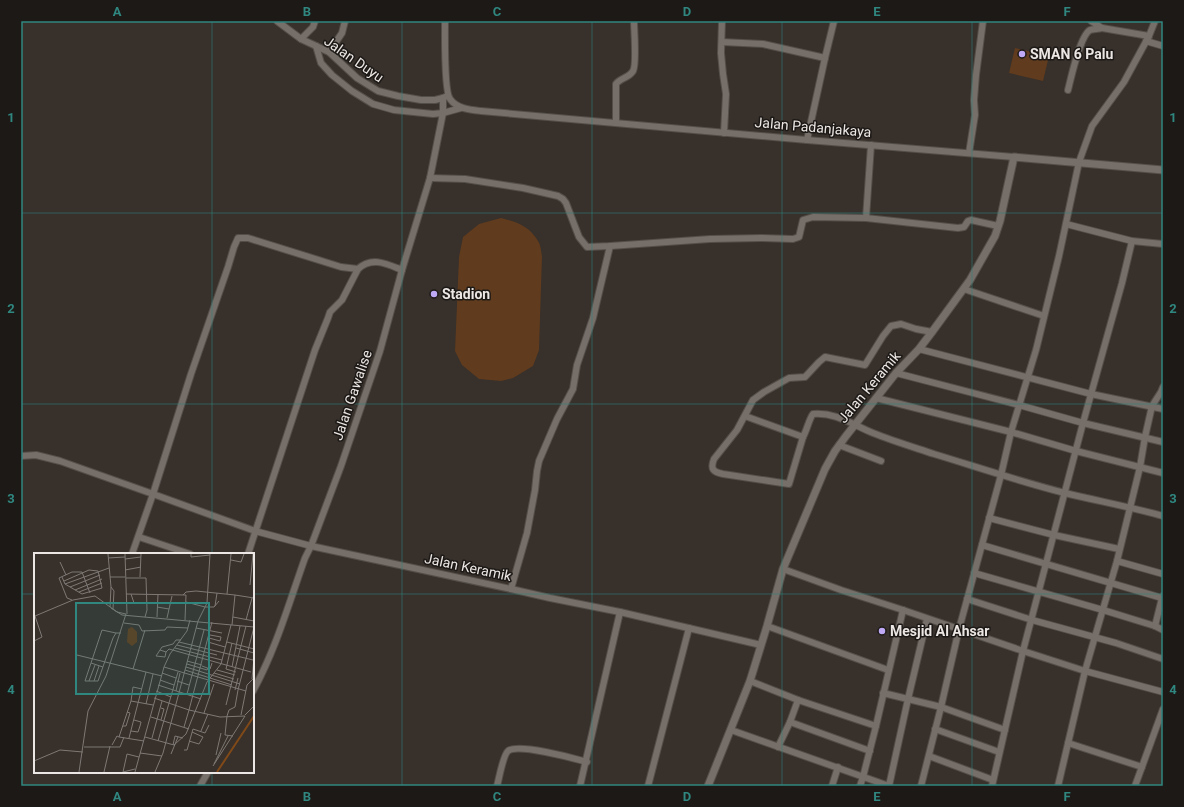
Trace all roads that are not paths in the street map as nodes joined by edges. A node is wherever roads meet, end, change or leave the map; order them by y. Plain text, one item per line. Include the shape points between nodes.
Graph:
1 (277, 21) edge
2 (315, 21) edge
3 (345, 21) edge
4 (445, 21) edge
5 (634, 21) edge
6 (722, 21) edge
7 (834, 21) edge
8 (983, 21) edge
9 (1091, 21) edge
10 (1155, 21) edge
11 (1102, 28) junction
12 (1148, 38) junction
13 (301, 39) junction
14 (722, 42) junction
15 (316, 46) junction
16 (1163, 46) edge
17 (328, 52) junction
18 (825, 58) junction
19 (1068, 90) dead end
20 (445, 97) junction
21 (461, 108) junction
22 (444, 113) junction
23 (616, 123) junction
24 (724, 133) junction
25 (807, 140) junction
26 (871, 145) junction
27 (969, 153) junction
28 (1014, 157) junction
29 (1079, 162) junction
30 (1163, 170) edge
31 (430, 178) junction
32 (866, 218) junction
33 (1066, 224) junction
34 (998, 226) junction
35 (1132, 241) junction
36 (1163, 244) edge
37 (610, 246) junction
38 (358, 269) junction
39 (402, 270) junction
40 (964, 289) junction
41 (1044, 316) junction
42 (932, 332) junction
43 (919, 348) junction
44 (896, 373) junction
45 (1028, 377) junction
46 (1163, 387) edge
47 (1091, 394) junction
48 (876, 398) junction
49 (1019, 405) junction
50 (1152, 406) junction
51 (1163, 409) edge
52 (744, 416) junction
53 (1083, 423) junction
54 (855, 424) junction
55 (1011, 432) junction
56 (803, 437) junction
57 (1144, 437) junction
58 (1163, 442) edge
59 (839, 445) junction
60 (1076, 451) junction
61 (21, 456) edge
62 (881, 461) dead end
63 (1140, 467) junction
64 (1163, 473) edge
65 (1001, 475) junction
66 (1065, 493) junction
67 (153, 494) junction
68 (1129, 507) junction
69 (1163, 516) edge
70 (989, 518) junction
71 (255, 531) junction
72 (1054, 535) junction
73 (139, 537) junction
74 (982, 545) junction
75 (311, 546) junction
76 (1119, 549) junction
77 (172, 551) edge
78 (132, 553) edge
79 (184, 553) edge
80 (248, 553) edge
81 (1117, 561) junction
82 (1046, 564) junction
83 (783, 569) junction
84 (974, 573) junction
85 (1163, 574) edge
86 (1111, 583) junction
87 (511, 589) junction
88 (1039, 592) junction
89 (1163, 597) edge
90 (967, 599) junction
91 (903, 610) junction
92 (1103, 610) junction
93 (620, 612) junction
94 (927, 619) junction
95 (1032, 620) junction
96 (767, 626) junction
97 (1155, 626) junction
98 (690, 628) junction
99 (959, 629) junction
100 (1163, 630) edge
101 (1095, 638) junction
102 (761, 645) junction
103 (1023, 651) junction
104 (1163, 659) edge
105 (888, 670) junction
106 (1086, 671) junction
107 (750, 681) junction
108 (254, 689) edge
109 (1163, 692) edge
110 (883, 693) junction
111 (908, 699) junction
112 (798, 700) junction
113 (941, 707) junction
114 (1163, 709) edge
115 (790, 722) junction
116 (876, 726) junction
117 (935, 729) junction
118 (731, 730) junction
119 (1004, 730) junction
120 (1068, 743) junction
121 (778, 747) junction
122 (870, 751) junction
123 (999, 752) junction
124 (929, 756) junction
125 (586, 762) junction
126 (838, 767) junction
127 (1142, 767) junction
128 (207, 773) edge
129 (863, 777) junction
130 (992, 783) edge
131 (200, 786) edge
132 (497, 786) edge
133 (580, 786) edge
134 (648, 786) edge
135 (709, 786) edge
136 (832, 786) edge
137 (860, 786) edge
138 (889, 786) edge
139 (921, 786) edge
140 (1058, 786) edge
141 (1135, 786) edge

1 - 13 street, Jalan Duyu
2 - 13 street via 313,27
3 - 17 street via 342,33
4 - 20 street, Jalan Gawalise
5 - 23 street via 634,69 616,84
6 - 14 street
7 - 18 street
8 - 27 street via 976,75 975,116
9 - 11 street
10 - 12 street
11 - 12 street
11 - 19 street via 1086,33
12 - 16 street
12 - 29 street via 1120,88 1092,126
13 - 15 street, Jalan Duyu
14 - 18 street via 763,44
14 - 24 street via 722,74 726,90
15 - 17 street, Jalan Duyu
15 - 22 street via 321,64 369,102 394,110 424,114
17 - 20 street, Jalan Duyu via 357,78 378,91 426,100
18 - 25 street
20 - 21 street
20 - 22 street, Jalan Gawalise
21 - 22 street
21 - 23 street, Jalan Padanjakaya
22 - 31 street, Jalan Gawalise
23 - 24 street, Jalan Padanjakaya
24 - 25 street, Jalan Padanjakaya
25 - 26 street, Jalan Padanjakaya
26 - 27 street, Jalan Padanjakaya
26 - 32 street
27 - 28 street, Jalan Padanjakaya
28 - 29 street, Jalan Padanjakaya
28 - 34 street, Jalan Keramik
29 - 30 street, Jalan Padanjakaya
29 - 33 street
31 - 37 street via 486,182 558,196 566,203 580,239 586,246
31 - 39 street, Jalan Gawalise
32 - 34 street via 958,228 964,227 971,220
32 - 37 street via 807,218 802,221 799,237 793,239 710,239
33 - 35 street
33 - 41 street
34 - 40 street, Jalan Keramik via 989,249
35 - 36 street
35 - 47 street
37 - 87 street via 593,318 577,365 573,389 539,462 527,532
38 - 39 street via 366,264 380,262
38 - 67 street via 341,267 248,238 238,238
38 - 71 street via 342,300 330,312
39 - 75 street, Jalan Gawalise via 380,351
40 - 41 street
40 - 42 street, Jalan Keramik
41 - 45 street
42 - 43 street, Jalan Keramik
42 - 52 street via 901,324 891,326 865,365 823,358 805,377 788,378 756,397
43 - 44 street, Jalan Keramik
43 - 45 street
44 - 48 street, Jalan Keramik
44 - 49 street
45 - 47 street
45 - 49 street
46 - 50 street
47 - 50 street
47 - 53 street
48 - 54 street, Jalan Keramik
48 - 55 street
49 - 53 street
49 - 55 street
50 - 51 street
50 - 57 street
52 - 56 street
52 - 56 street via 737,430 714,459 712,466 716,472 789,484
53 - 57 street
53 - 60 street
54 - 56 street via 827,414 813,414
54 - 59 street, Jalan Keramik
54 - 65 street via 901,443
55 - 60 street
55 - 65 street
57 - 58 street
57 - 63 street
59 - 62 street
59 - 83 street, Jalan Keramik via 822,475
60 - 63 street
60 - 66 street
61 - 67 street, Jalan Keramik via 36,455 60,461
63 - 64 street
63 - 68 street
65 - 66 street
65 - 70 street
66 - 68 street
66 - 72 street
67 - 71 street, Jalan Keramik
67 - 73 street
68 - 69 street
68 - 76 street
70 - 72 street
70 - 74 street
71 - 75 street, Jalan Keramik
71 - 80 street
72 - 76 street
72 - 82 street
73 - 77 street
73 - 78 street
74 - 82 street
74 - 84 street
75 - 87 street, Jalan Keramik
75 - 108 street, Jalan Gawalise via 273,651
76 - 81 street
77 - 79 street
81 - 85 street
81 - 86 street
82 - 86 street
82 - 88 street
83 - 91 street
83 - 96 street, Jalan Keramik
84 - 88 street
84 - 90 street
86 - 89 street
86 - 92 street
87 - 93 street, Jalan Keramik
88 - 92 street
88 - 95 street
89 - 97 street
90 - 95 street
90 - 99 street
91 - 94 street
91 - 105 street
92 - 97 street
92 - 101 street
93 - 98 street, Jalan Keramik
93 - 125 street
94 - 99 street
94 - 111 street
95 - 101 street
95 - 103 street
96 - 102 street, Jalan Keramik
96 - 105 street
97 - 100 street
98 - 102 street, Jalan Keramik
98 - 134 street
99 - 103 street
99 - 113 street
101 - 104 street
101 - 106 street
102 - 107 street, Jalan Keramik
103 - 106 street
103 - 119 street
105 - 110 street
106 - 109 street
106 - 120 street
107 - 112 street
107 - 118 street, Jalan Keramik
110 - 111 street
110 - 116 street
111 - 113 street
111 - 138 street
112 - 115 street
112 - 116 street
113 - 117 street
113 - 119 street
114 - 127 street
115 - 121 street
115 - 122 street
116 - 122 street
117 - 123 street
117 - 124 street
118 - 121 street
118 - 135 street, Jalan Keramik
119 - 123 street
120 - 127 street
120 - 140 street
121 - 126 street
122 - 129 street
123 - 130 street
124 - 130 street
124 - 139 street
125 - 132 street via 525,748 512,749 506,753
125 - 133 street
126 - 129 street
126 - 136 street
127 - 141 street
128 - 131 street
129 - 137 street
129 - 138 street

